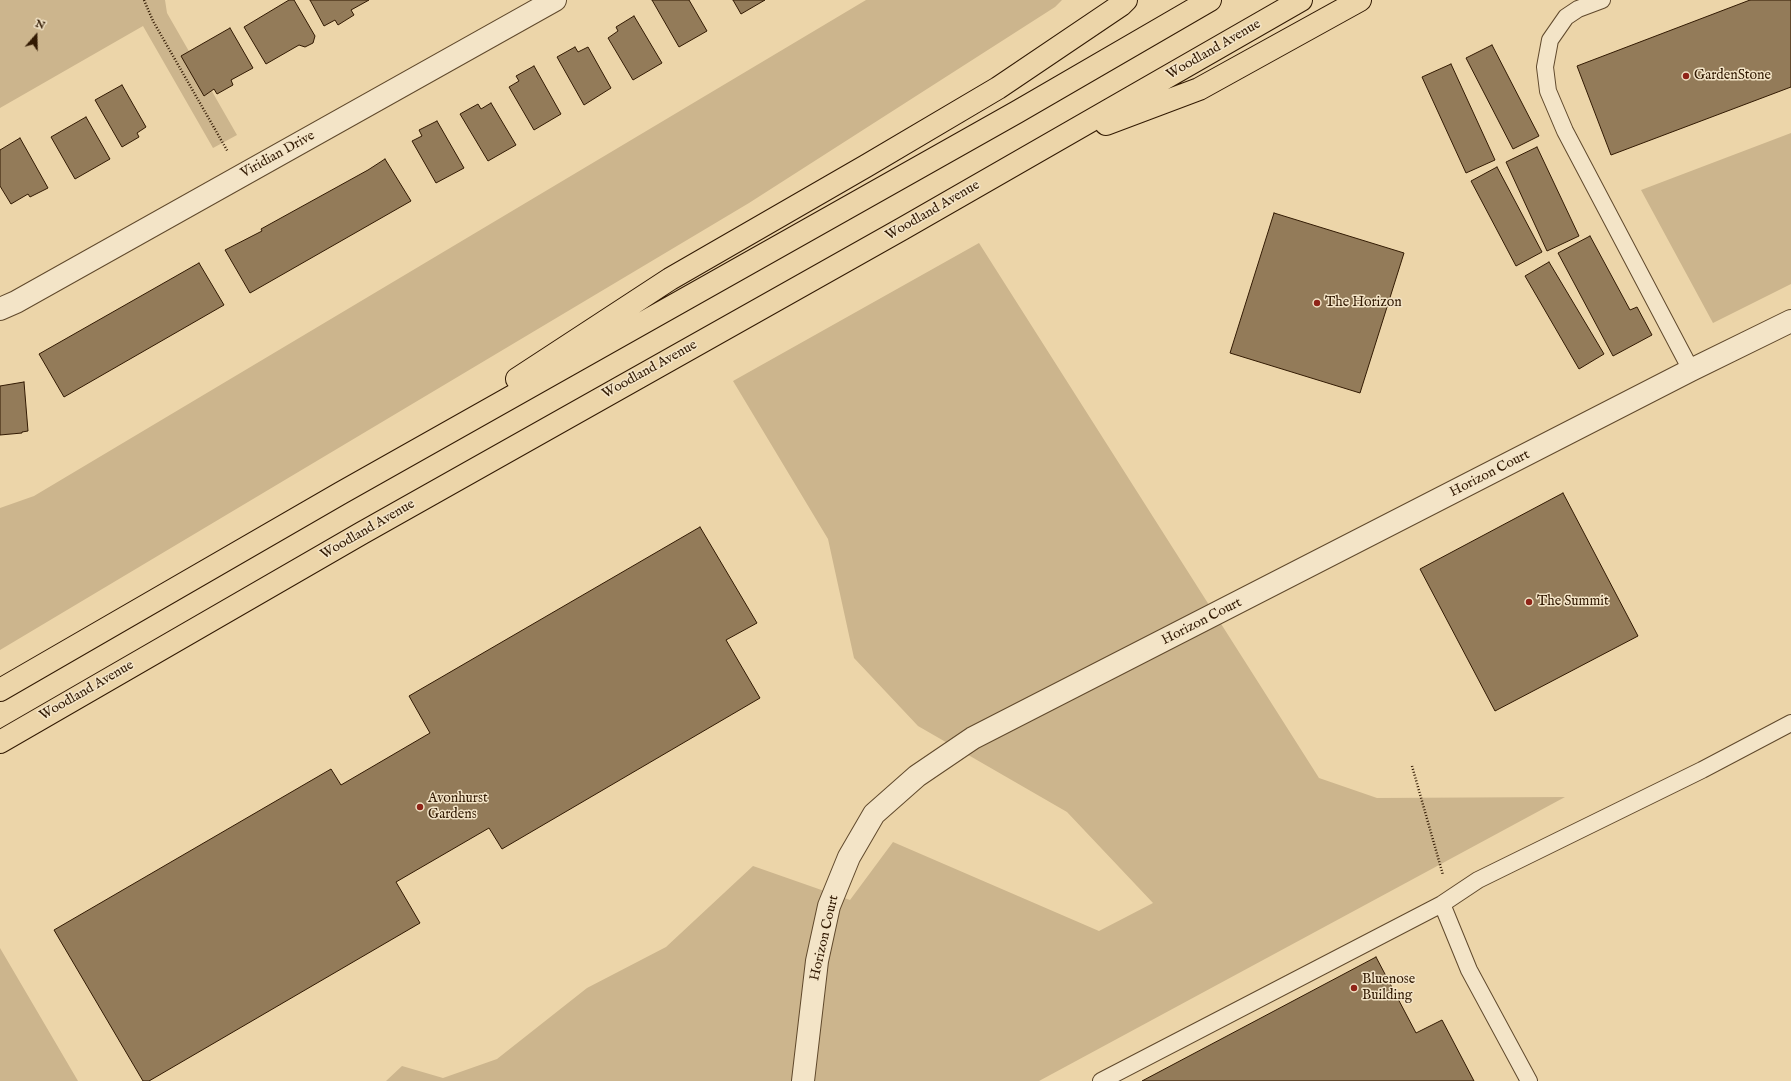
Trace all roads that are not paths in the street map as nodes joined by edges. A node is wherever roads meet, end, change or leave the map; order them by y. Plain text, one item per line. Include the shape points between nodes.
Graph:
1 (555, 0) edge
2 (1126, 0) edge
3 (1210, 0) edge
4 (1301, 0) edge
5 (1360, 0) edge
6 (1602, 0) edge
7 (1042, 149) junction
8 (0, 309) edge
9 (1791, 321) edge
10 (1691, 370) junction
11 (341, 493) junction
12 (0, 690) edge
13 (1791, 723) edge
14 (0, 742) edge
15 (1442, 904) junction
16 (803, 1081) edge
17 (1101, 1081) edge
18 (1529, 1081) edge

1 - 8 street, Viridian Drive
2 - 11 highway via 998,88 670,279
3 - 11 highway via 978,135
4 - 7 highway, Woodland Avenue
5 - 7 highway via 1199,88
6 - 10 lane via 1578,8 1566,17 1550,40 1545,67 1548,91 1565,131
7 - 14 highway, Woodland Avenue via 376,525
9 - 10 street, Horizon Court
10 - 16 street, Horizon Court via 973,738 917,776 874,814 849,857 830,906 817,961
11 - 12 highway
13 - 15 lane via 1702,770 1478,880
15 - 17 lane
15 - 18 lane via 1469,970

